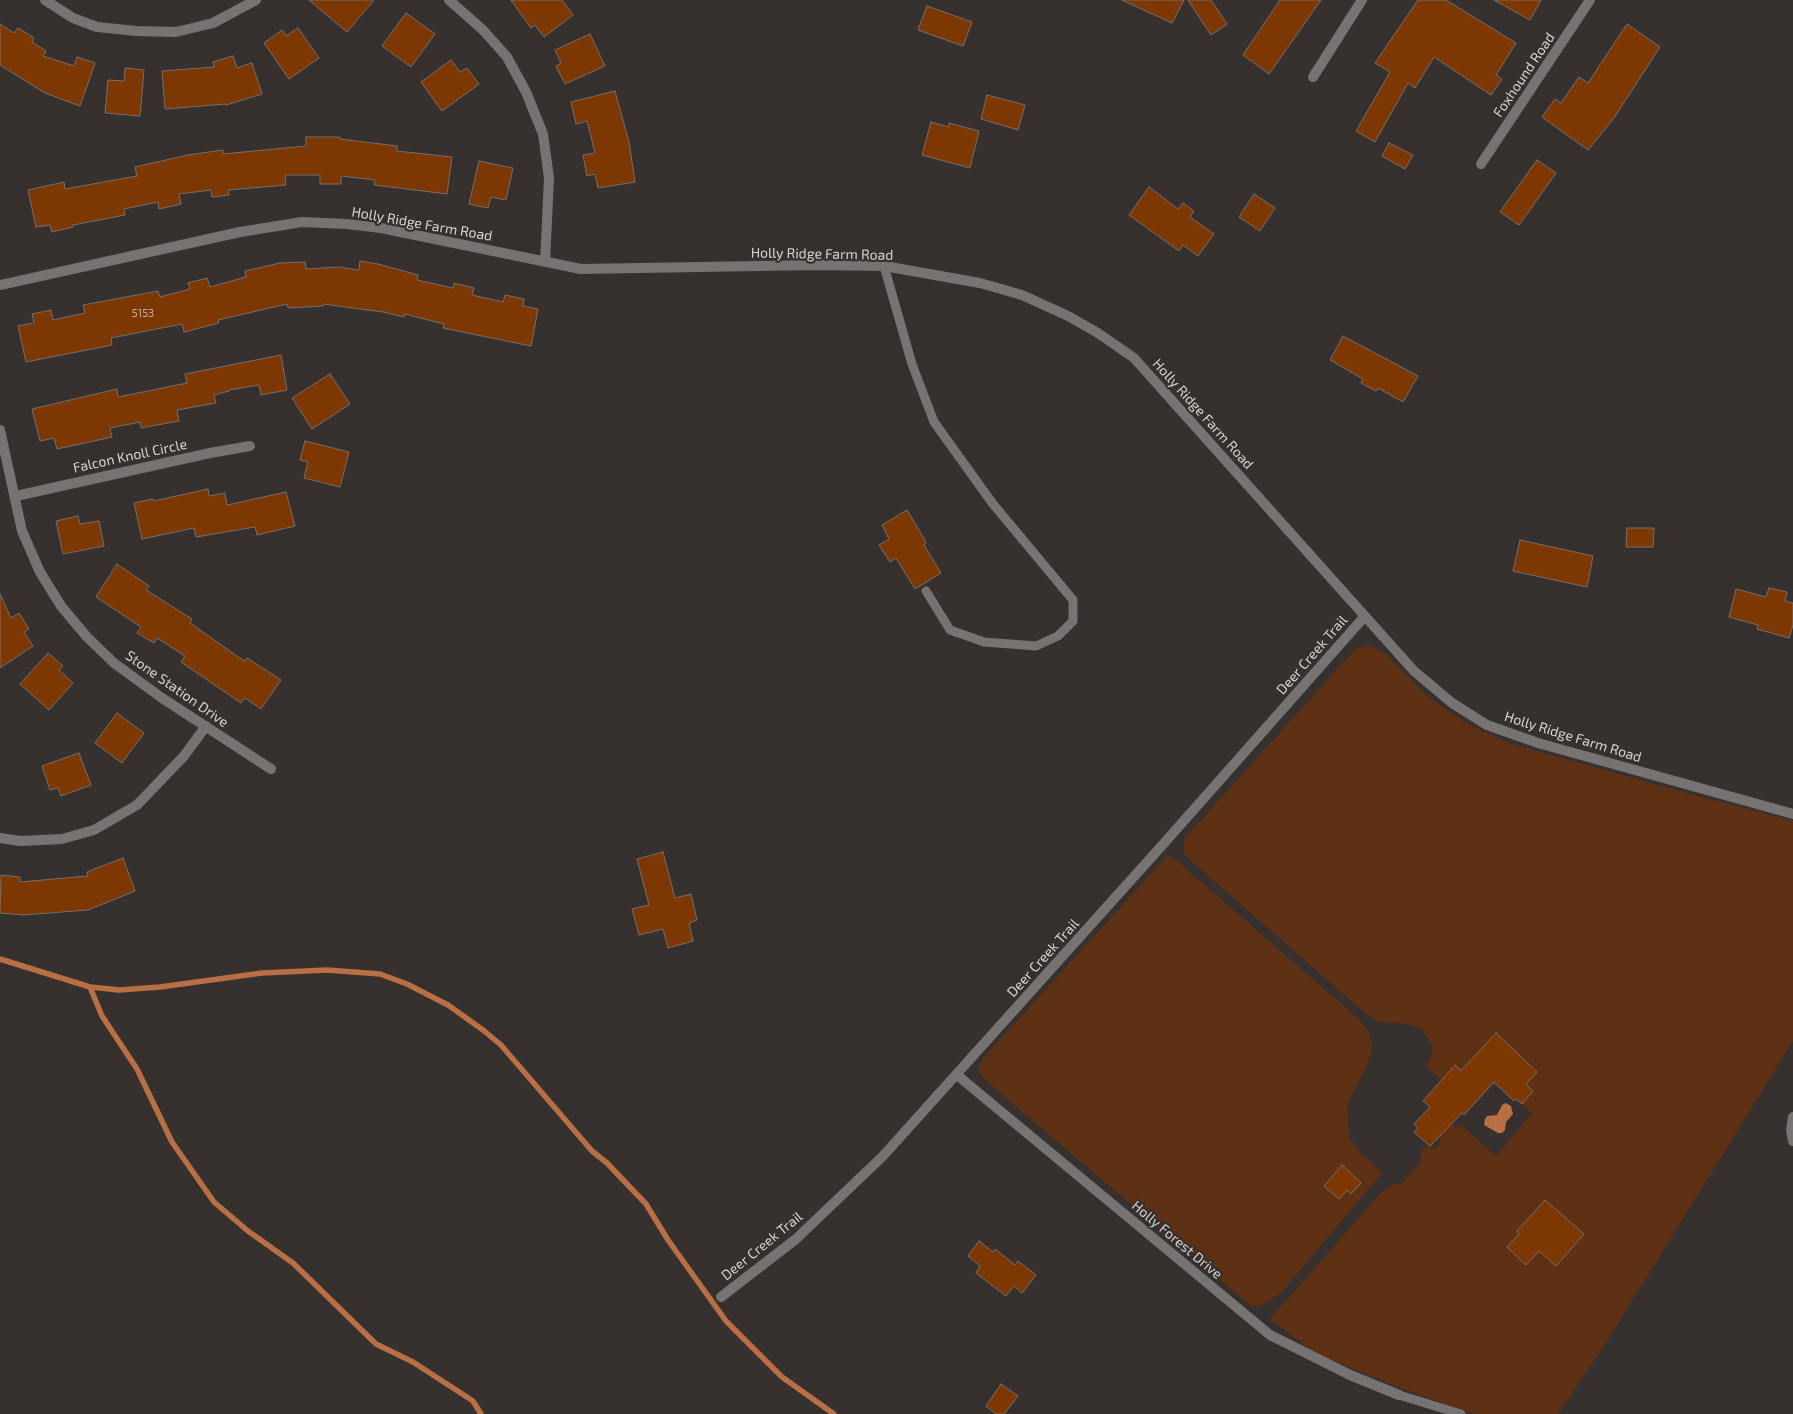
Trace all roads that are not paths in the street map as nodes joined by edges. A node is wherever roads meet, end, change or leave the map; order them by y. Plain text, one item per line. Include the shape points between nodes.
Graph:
1 (45, 0) edge
2 (256, 0) edge
3 (449, 0) edge
4 (1362, 0) edge
5 (1590, 0) edge
6 (1313, 77) dead end
7 (1481, 164) dead end
8 (545, 262) junction
9 (884, 266) junction
10 (0, 285) edge
11 (0, 430) edge
12 (250, 446) dead end
13 (16, 496) junction
14 (926, 591) dead end
15 (1365, 616) junction
16 (206, 726) junction
17 (271, 769) dead end
18 (1793, 814) edge
19 (0, 838) edge
20 (957, 1075) junction
21 (1793, 1117) edge
22 (1793, 1141) edge
23 (721, 1297) dead end
24 (1399, 1395) joint
25 (1461, 1414) edge

1 - 2 street via 73,18 97,27 176,32 213,23
3 - 8 street via 507,57 543,134 549,178
4 - 6 street
5 - 7 street, Foxhound Road
8 - 9 street, Holly Ridge Farm Road via 581,270
8 - 10 street, Holly Ridge Farm Road via 381,228 302,222 240,232
9 - 14 lane via 912,364 934,422 993,504 1073,600 1073,621 1058,636 1036,646 984,642 950,630
9 - 15 street, Holly Ridge Farm Road via 980,283 1022,295 1098,332 1134,358
11 - 13 street, Stone Station Drive
12 - 13 street, Falcon Knoll Circle
13 - 16 street, Stone Station Drive via 22,530 40,572 61,606 114,662
15 - 18 street, Holly Ridge Farm Road via 1414,671 1452,703 1487,725 1538,743
15 - 20 street, Deer Creek Trail
16 - 17 street, Stone Station Drive
16 - 19 street via 184,756 137,805 94,830 62,839 20,841
20 - 23 street, Deer Creek Trail via 883,1156 796,1239
20 - 24 street, Holly Forest Drive via 1270,1335 1350,1375
21 - 22 street
24 - 25 lane

